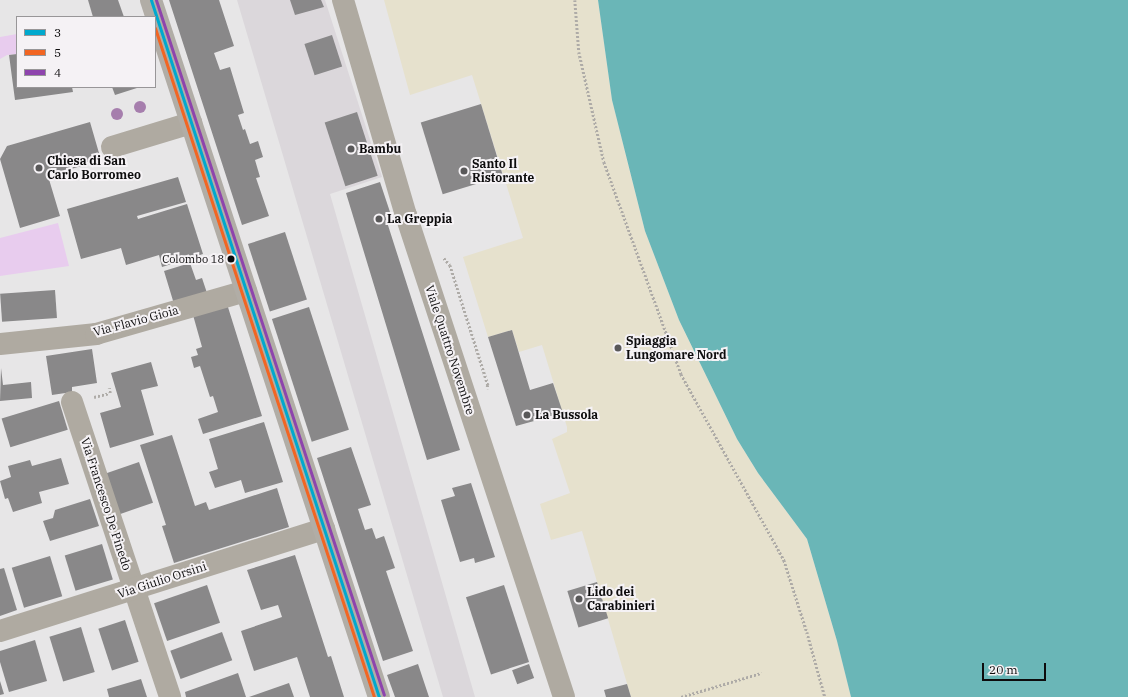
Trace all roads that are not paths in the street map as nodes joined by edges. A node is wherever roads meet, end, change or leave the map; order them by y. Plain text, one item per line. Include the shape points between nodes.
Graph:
1 (151, 0) edge
2 (343, 0) edge
3 (191, 123) junction
4 (112, 147) dead end
5 (246, 290) junction
6 (0, 344) edge
7 (72, 402) dead end
8 (324, 529) junction
9 (134, 588) junction
10 (0, 631) edge
11 (170, 697) edge
12 (379, 697) edge
13 (564, 697) edge

1 - 3 main road
2 - 13 street, Viale Quattro Novembre via 406,215
3 - 4 street
3 - 5 main road
5 - 6 street, Via Flavio Gioia via 96,334
5 - 8 main road
7 - 9 street, Via Francesco De Pinedo
8 - 9 street, Via Giulio Orsini
8 - 12 main road
9 - 10 street, Via Giulio Orsini
9 - 11 street, Via Francesco De Pinedo

